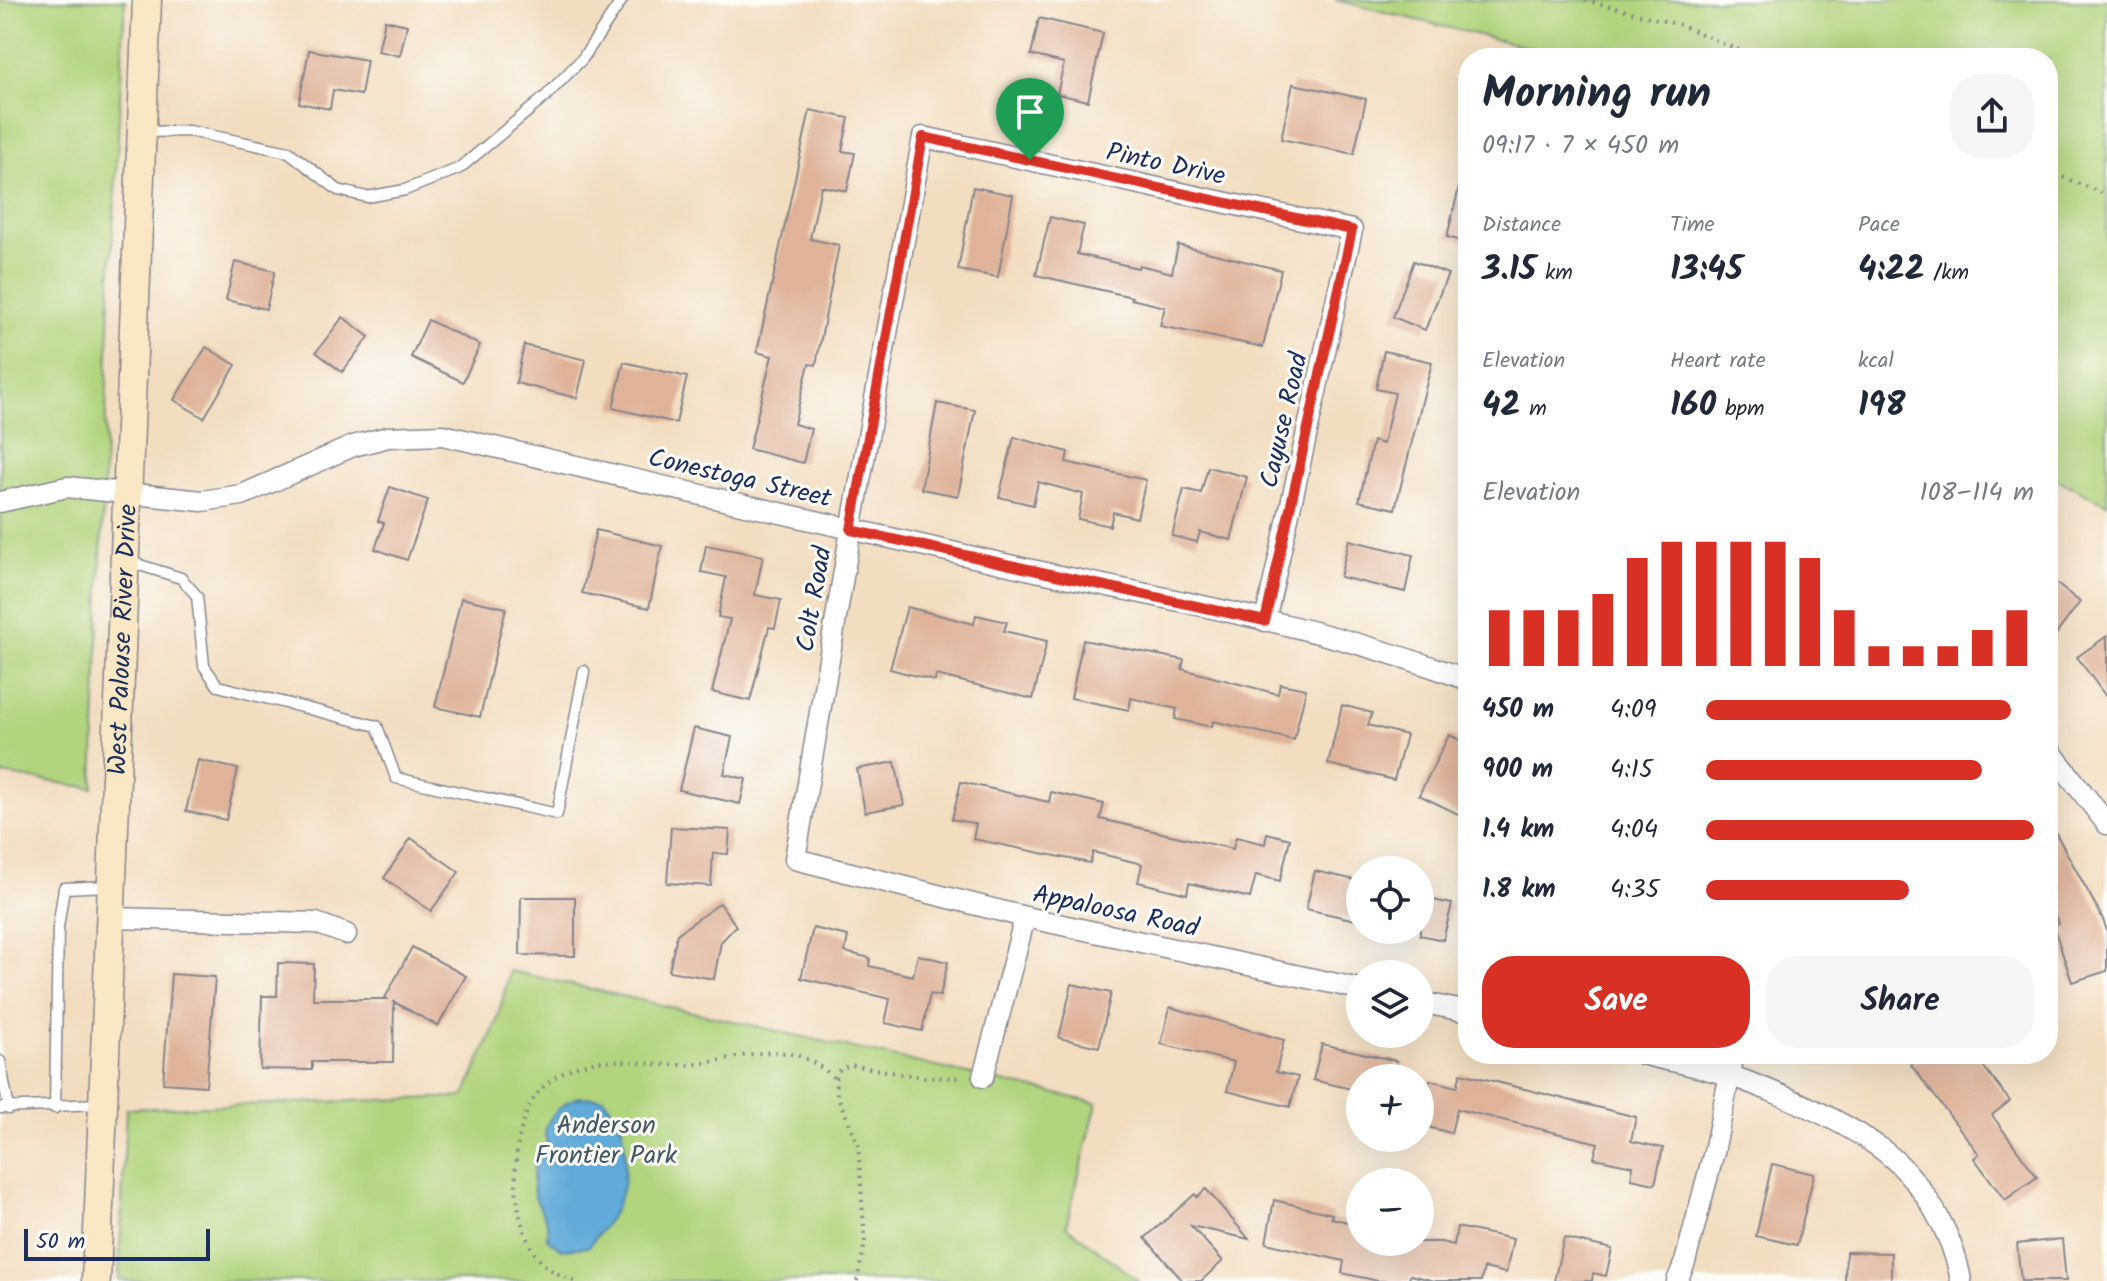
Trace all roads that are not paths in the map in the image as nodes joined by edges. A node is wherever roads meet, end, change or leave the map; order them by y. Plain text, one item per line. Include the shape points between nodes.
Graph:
1 (147, 0) edge
2 (622, 0) edge
3 (142, 132) junction
4 (923, 137) joint
5 (1352, 230) joint
6 (127, 492) junction
7 (0, 502) edge
8 (851, 530) junction
9 (125, 560) junction
10 (1265, 621) junction
11 (584, 671) dead end
12 (1458, 676) edge
13 (2058, 761) edge
14 (2107, 824) edge
15 (863, 876) joint
16 (111, 886) junction
17 (1025, 917) junction
18 (110, 918) junction
19 (346, 934) dead end
20 (1346, 986) edge
21 (1434, 1005) edge
22 (1458, 1010) edge
23 (0, 1061) edge
24 (1680, 1064) edge
25 (1732, 1064) edge
26 (983, 1077) road end
27 (1729, 1077) junction
28 (101, 1104) junction
29 (55, 1108) junction
30 (5, 1109) edge
31 (96, 1281) edge
32 (1677, 1281) edge
33 (1961, 1281) edge

1 - 3 street, West Palouse River Drive
2 - 3 lane via 583,58 545,97 460,168 405,190 367,197 338,190 289,152 189,131
3 - 6 street, West Palouse River Drive
4 - 5 street, Pinto Drive
4 - 8 street, Colt Road
5 - 10 street, Cayuse Road
6 - 7 street, Conestoga Street via 67,487
6 - 8 street, Conestoga Street via 202,501 242,495 353,446 388,437 443,435
6 - 9 street, West Palouse River Drive
8 - 10 street, Conestoga Street
8 - 15 street, Colt Road via 795,859
9 - 11 lane via 181,578 197,596 204,666 218,686 377,726 396,778 557,814
9 - 16 street, West Palouse River Drive
10 - 12 street, Conestoga Street
13 - 14 street
15 - 17 street, Appaloosa Road
16 - 18 street, West Palouse River Drive
16 - 29 lane via 64,888 58,928
17 - 20 street, Appaloosa Road
17 - 26 street
18 - 19 street via 316,923
18 - 28 street, West Palouse River Drive
21 - 22 street
23 - 30 lane
24 - 27 street
25 - 27 street
27 - 32 street
27 - 33 street via 1838,1122 1881,1148 1910,1175 1939,1219
28 - 29 lane
28 - 31 street, West Palouse River Drive
29 - 30 lane

